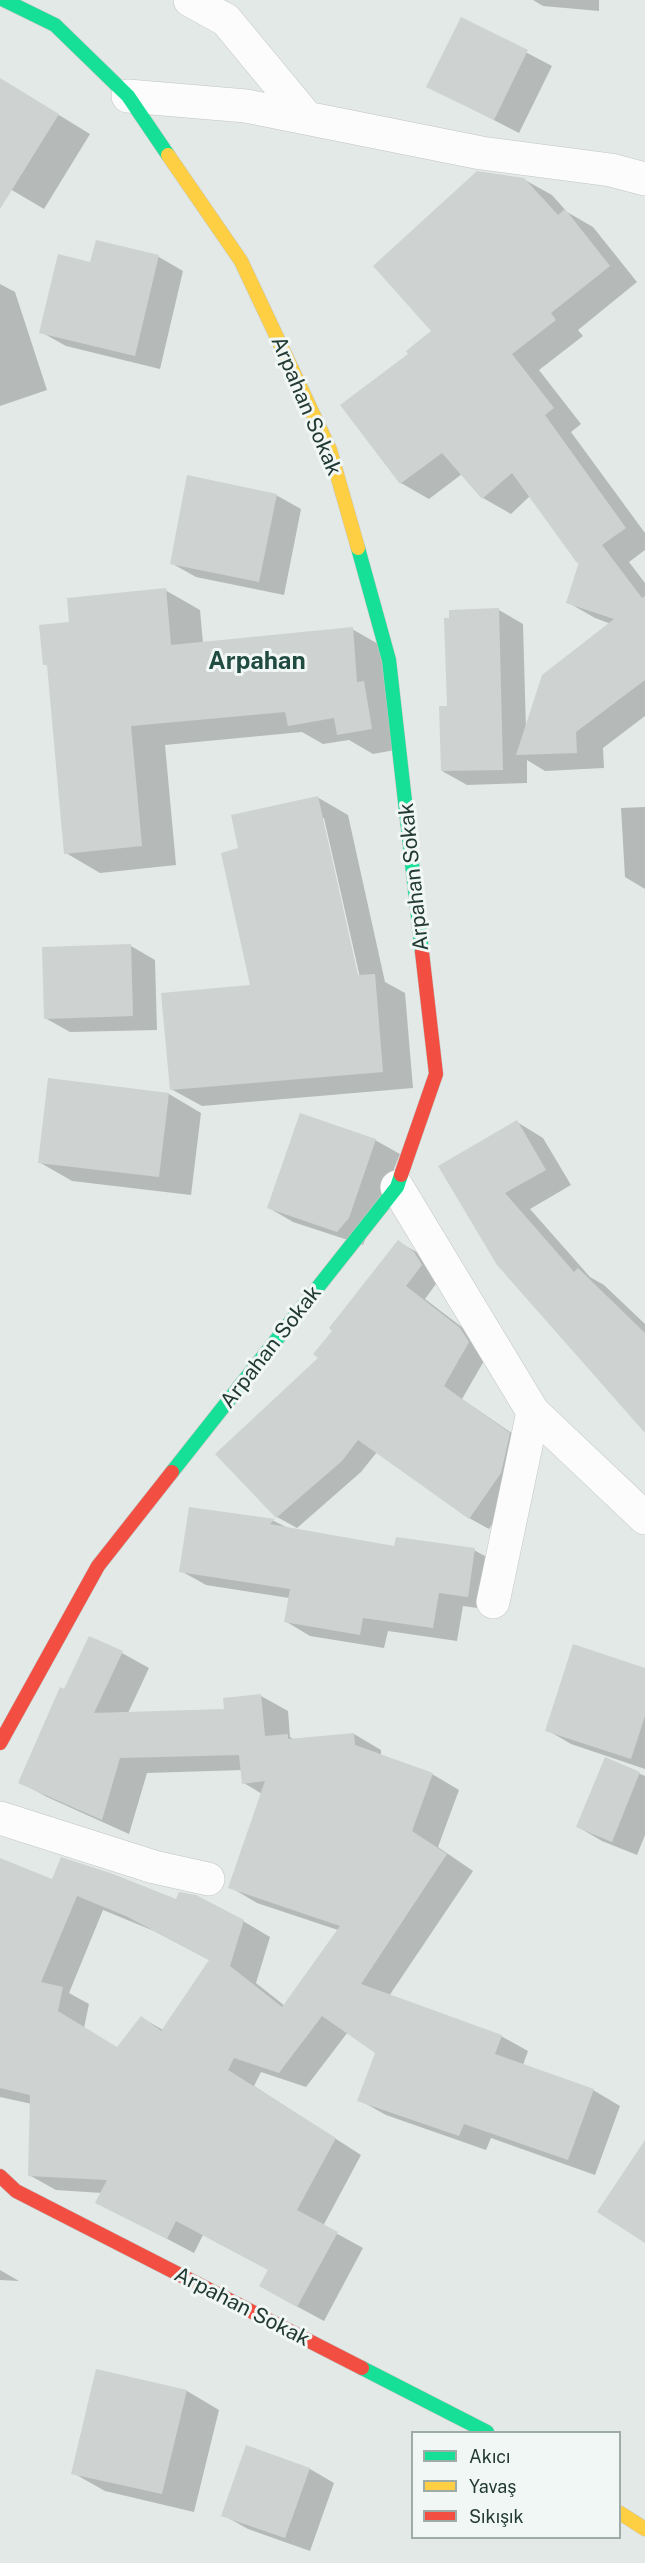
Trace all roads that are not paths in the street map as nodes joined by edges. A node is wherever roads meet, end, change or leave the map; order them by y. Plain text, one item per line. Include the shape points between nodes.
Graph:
1 (4, 0) edge
2 (190, 0) edge
3 (128, 96) junction
4 (307, 118) junction
5 (645, 179) edge
6 (397, 1187) junction
7 (533, 1412) junction
8 (645, 1518) edge
9 (492, 1602) dead end
10 (0, 1743) edge
11 (0, 1818) edge
12 (208, 1879) dead end
13 (0, 2176) edge
14 (483, 2431) edge
15 (621, 2514) edge
16 (645, 2529) edge

1 - 3 street, Arpahan Sokak via 55,25
2 - 4 street via 226,20
3 - 4 street via 246,106
3 - 6 street, Arpahan Sokak via 241,261 330,450 389,660 436,1074
4 - 5 street via 481,153 611,170
6 - 7 street
6 - 10 street, Arpahan Sokak via 98,1566
7 - 8 street
7 - 9 street
11 - 12 street via 154,1867
13 - 14 street, Arpahan Sokak via 16,2191
15 - 16 street

